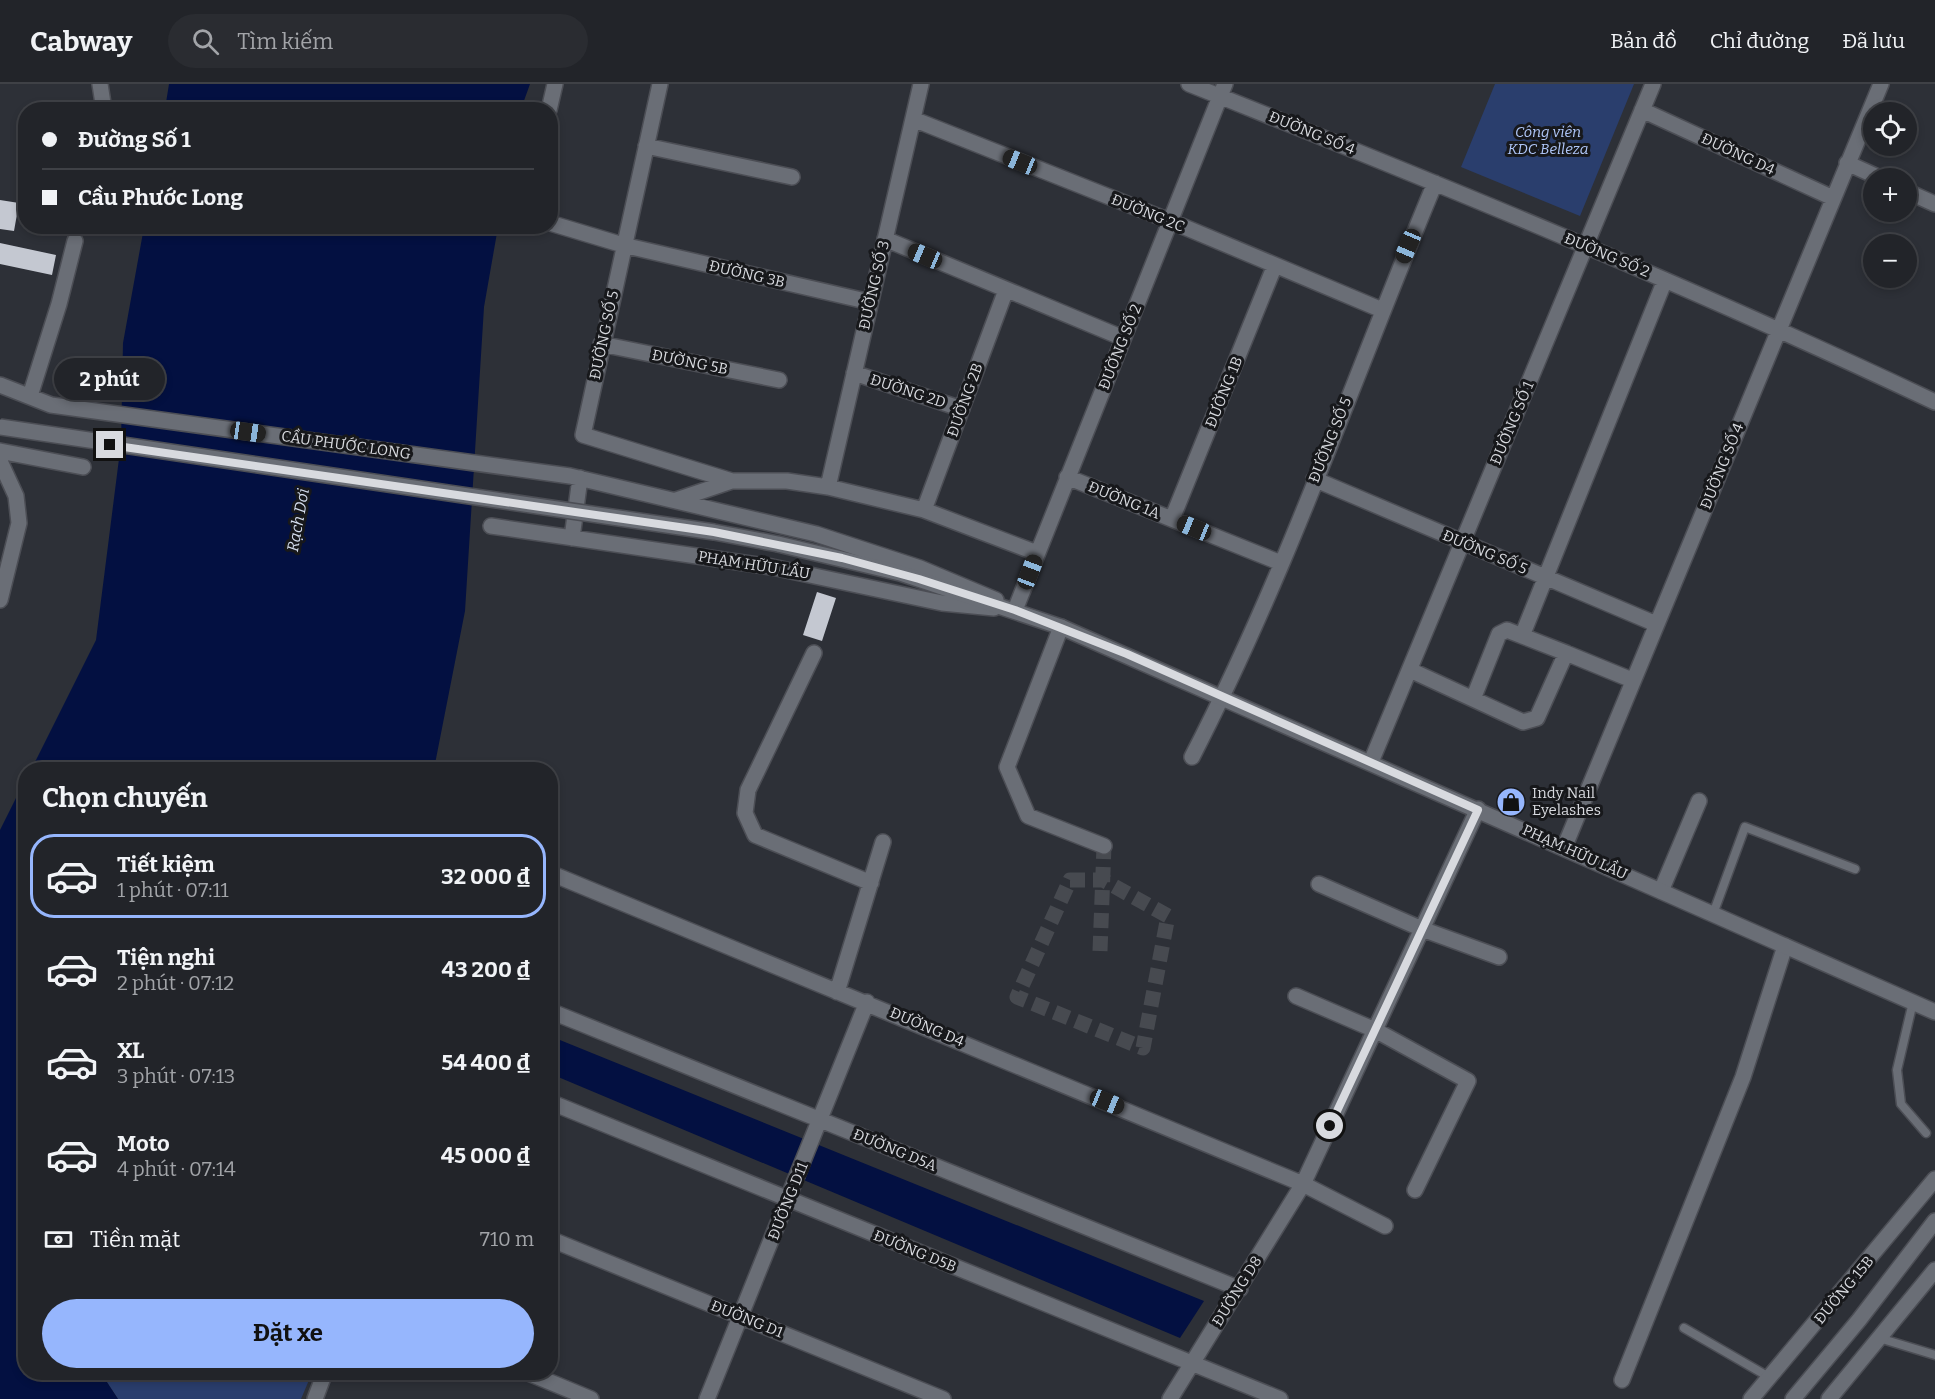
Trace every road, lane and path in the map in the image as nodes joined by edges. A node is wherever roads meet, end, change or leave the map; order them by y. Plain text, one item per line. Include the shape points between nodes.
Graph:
1 (100, 84) edge
2 (555, 84) edge
3 (660, 84) edge
4 (1189, 84) edge
5 (1653, 84) edge
6 (1881, 84) edge
7 (917, 85) edge
8 (1222, 90) edge
9 (103, 102) edge
10 (551, 102) edge
11 (1642, 110) junction
12 (913, 119) junction
13 (646, 146) junction
14 (1847, 163) junction
15 (1863, 170) edge
16 (792, 177) dead end
17 (1435, 183) junction
18 (1917, 196) edge
19 (1833, 198) junction
20 (1935, 204) edge
21 (1170, 221) junction
22 (558, 225) edge
23 (885, 239) junction
24 (75, 241) dead end
25 (624, 245) junction
26 (1586, 246) junction
27 (1275, 265) junction
28 (1665, 280) junction
29 (1006, 290) junction
30 (870, 302) junction
31 (1382, 310) junction
32 (1779, 328) junction
33 (1123, 338) junction
34 (601, 344) junction
35 (854, 373) junction
36 (779, 380) dead end
37 (0, 385) edge
38 (30, 396) junction
39 (1935, 402) edge
40 (962, 409) junction
41 (0, 428) edge
42 (0, 451) edge
43 (0, 461) edge
44 (83, 467) dead end
45 (575, 477) junction
46 (1067, 477) junction
47 (1314, 479) junction
48 (732, 481) junction
49 (828, 487) junction
50 (675, 500) junction
51 (924, 510) junction
52 (1172, 519) junction
53 (491, 526) dead end
54 (572, 538) junction
55 (1463, 542) junction
56 (1037, 553) junction
57 (1281, 563) junction
58 (1545, 578) junction
59 (0, 600) edge
60 (1015, 610) junction
61 (1656, 624) junction
62 (1061, 627) junction
63 (1522, 636) junction
64 (813, 653) dead end
65 (1566, 653) junction
66 (1410, 670) junction
67 (1632, 680) junction
68 (1223, 696) junction
69 (1473, 699) junction
70 (1192, 757) dead end
71 (1371, 762) junction
72 (1699, 801) dead end
73 (1478, 810) junction
74 (883, 842) dead end
75 (1104, 846) dead end
76 (1564, 848) junction
77 (1855, 869) dead end
78 (558, 876) edge
79 (871, 883) junction
80 (1319, 884) dead end
81 (1661, 891) junction
82 (1713, 914) junction
83 (1422, 929) junction
84 (1785, 946) junction
85 (1499, 957) dead end
86 (837, 992) junction
87 (1296, 996) dead end
88 (867, 1002) junction
89 (1913, 1002) junction
90 (1935, 1012) edge
91 (558, 1014) edge
92 (1375, 1030) junction
93 (558, 1105) edge
94 (822, 1120) junction
95 (1926, 1133) dead end
96 (1935, 1179) edge
97 (1303, 1184) junction
98 (1415, 1190) dead end
99 (792, 1193) junction
100 (1935, 1221) edge
101 (1385, 1226) dead end
102 (558, 1242) edge
103 (1935, 1270) edge
104 (1240, 1289) junction
105 (741, 1317) junction
106 (1684, 1328) dead end
107 (1880, 1338) junction
108 (1935, 1355) edge
109 (1191, 1363) junction
110 (1769, 1377) junction
111 (322, 1380) edge
112 (545, 1380) edge
113 (1622, 1380) dead end
114 (315, 1399) edge
115 (591, 1399) edge
116 (707, 1399) edge
117 (943, 1399) edge
118 (1170, 1399) edge
119 (1280, 1399) edge
120 (1751, 1399) edge
121 (1793, 1399) edge
122 (1829, 1399) edge

1 - 9 street
2 - 10 street
3 - 13 street, ĐƯỜNG SỐ 5
4 - 8 street, ĐƯỜNG SỐ 4
5 - 11 street, ĐƯỜNG SỐ 1
6 - 14 street, ĐƯỜNG SỐ 4
7 - 12 street, ĐƯỜNG SỐ 3
8 - 17 street, ĐƯỜNG SỐ 4
8 - 21 street, ĐƯỜNG SỐ 2
11 - 19 street, ĐƯỜNG D4
11 - 26 street, ĐƯỜNG SỐ 1
12 - 21 street, ĐƯỜNG 2C
12 - 23 street, ĐƯỜNG SỐ 3
13 - 16 street
13 - 25 street, ĐƯỜNG SỐ 5
14 - 15 street
14 - 19 street, ĐƯỜNG SỐ 4
17 - 26 street, ĐƯỜNG SỐ 2
17 - 31 street, ĐƯỜNG SỐ 5
18 - 20 street
19 - 32 street, ĐƯỜNG SỐ 4
21 - 27 street, ĐƯỜNG 2C
21 - 33 street, ĐƯỜNG SỐ 2
22 - 25 street, ĐƯỜNG 3B
23 - 29 street
23 - 30 street, ĐƯỜNG SỐ 3
24 - 38 street
25 - 30 street, ĐƯỜNG 3B
25 - 34 street, ĐƯỜNG SỐ 5
26 - 28 street, ĐƯỜNG SỐ 2
26 - 55 street, ĐƯỜNG SỐ 1
27 - 31 street, ĐƯỜNG 2C
27 - 52 street, ĐƯỜNG 1B
28 - 32 street, ĐƯỜNG SỐ 2
28 - 58 street
29 - 33 street
29 - 40 street, ĐƯỜNG 2B
30 - 35 street, ĐƯỜNG SỐ 3
31 - 47 street, ĐƯỜNG SỐ 5
32 - 39 street, ĐƯỜNG SỐ 2
32 - 61 street, ĐƯỜNG SỐ 4
33 - 46 street, ĐƯỜNG SỐ 2
34 - 36 street, ĐƯỜNG 5B
34 - 48 street, ĐƯỜNG SỐ 5 via 583,435
35 - 40 street, ĐƯỜNG 2D
35 - 49 street, ĐƯỜNG SỐ 3
37 - 38 street
38 - 45 street, CẦU PHƯỚC LONG via 51,405
40 - 51 street, ĐƯỜNG 2B
41 - 60 street, PHẠM HỮU LẦU, bridge via 714,532 900,573
42 - 44 street
43 - 59 street via 16,496 19,523
45 - 50 street, PHẠM HỮU LẦU
45 - 54 street
46 - 52 street, ĐƯỜNG 1A
46 - 56 street, ĐƯỜNG SỐ 2
47 - 55 street, ĐƯỜNG SỐ 5
47 - 57 street, ĐƯỜNG SỐ 5
48 - 49 street via 788,481
48 - 50 street
49 - 51 street
50 - 60 street, PHẠM HỮU LẦU via 868,550 968,586
51 - 56 street
52 - 57 street, ĐƯỜNG 1A
53 - 54 street, PHẠM HỮU LẦU
54 - 60 street, PHẠM HỮU LẦU via 772,567 942,603
55 - 58 street, ĐƯỜNG SỐ 5
55 - 66 street, ĐƯỜNG SỐ 1
56 - 60 street, ĐƯỜNG SỐ 2
57 - 68 street, ĐƯỜNG SỐ 5
58 - 61 street, ĐƯỜNG SỐ 5
58 - 63 street
60 - 62 street, PHẠM HỮU LẦU
61 - 67 street, ĐƯỜNG SỐ 4
62 - 68 street, PHẠM HỮU LẦU
62 - 75 street via 1007,767 1028,816
63 - 65 street
63 - 69 street via 1507,630 1499,634
64 - 79 street via 748,789 745,813 755,835
65 - 67 street
65 - 69 street via 1537,717 1523,722
66 - 69 street
66 - 71 street, ĐƯỜNG SỐ 1
67 - 76 street, ĐƯỜNG SỐ 4
68 - 70 street, ĐƯỜNG SỐ 5
68 - 71 street, PHẠM HỮU LẦU
71 - 73 street, PHẠM HỮU LẦU
72 - 81 street
73 - 76 street, PHẠM HỮU LẦU
73 - 83 street
74 - 79 street
76 - 81 street, PHẠM HỮU LẦU
77 - 82 lane via 1745,827
78 - 86 street, ĐƯỜNG D4
79 - 86 street
80 - 83 street
81 - 82 street, PHẠM HỮU LẦU
82 - 84 street, PHẠM HỮU LẦU
83 - 85 street
83 - 92 street
84 - 89 street, PHẠM HỮU LẦU
84 - 113 street via 1743,1077
86 - 88 street, ĐƯỜNG D4
87 - 92 street
88 - 94 street, ĐƯỜNG D11
88 - 97 street, ĐƯỜNG D4
89 - 90 street, PHẠM HỮU LẦU
89 - 95 lane via 1897,1070 1901,1104
91 - 94 street, ĐƯỜNG D5A
92 - 97 street
92 - 98 street via 1468,1081
93 - 99 street, ĐƯỜNG D5B
94 - 99 street, ĐƯỜNG D11
94 - 104 street, ĐƯỜNG D5A
96 - 110 street, ĐƯỜNG 15B
97 - 101 street, ĐƯỜNG D4
97 - 104 street, ĐƯỜNG D8
99 - 105 street, ĐƯỜNG D11
99 - 109 street, ĐƯỜNG D5B
100 - 121 street, ĐƯỜNG 15B
102 - 105 street, ĐƯỜNG D1
103 - 107 street
104 - 109 street, ĐƯỜNG D8
105 - 116 street, ĐƯỜNG D11
105 - 117 street, ĐƯỜNG D1
106 - 110 lane
107 - 108 lane
107 - 122 street
109 - 118 street, ĐƯỜNG D8
109 - 119 street, ĐƯỜNG D5B
110 - 120 street, ĐƯỜNG 15B
111 - 114 street
112 - 115 street

